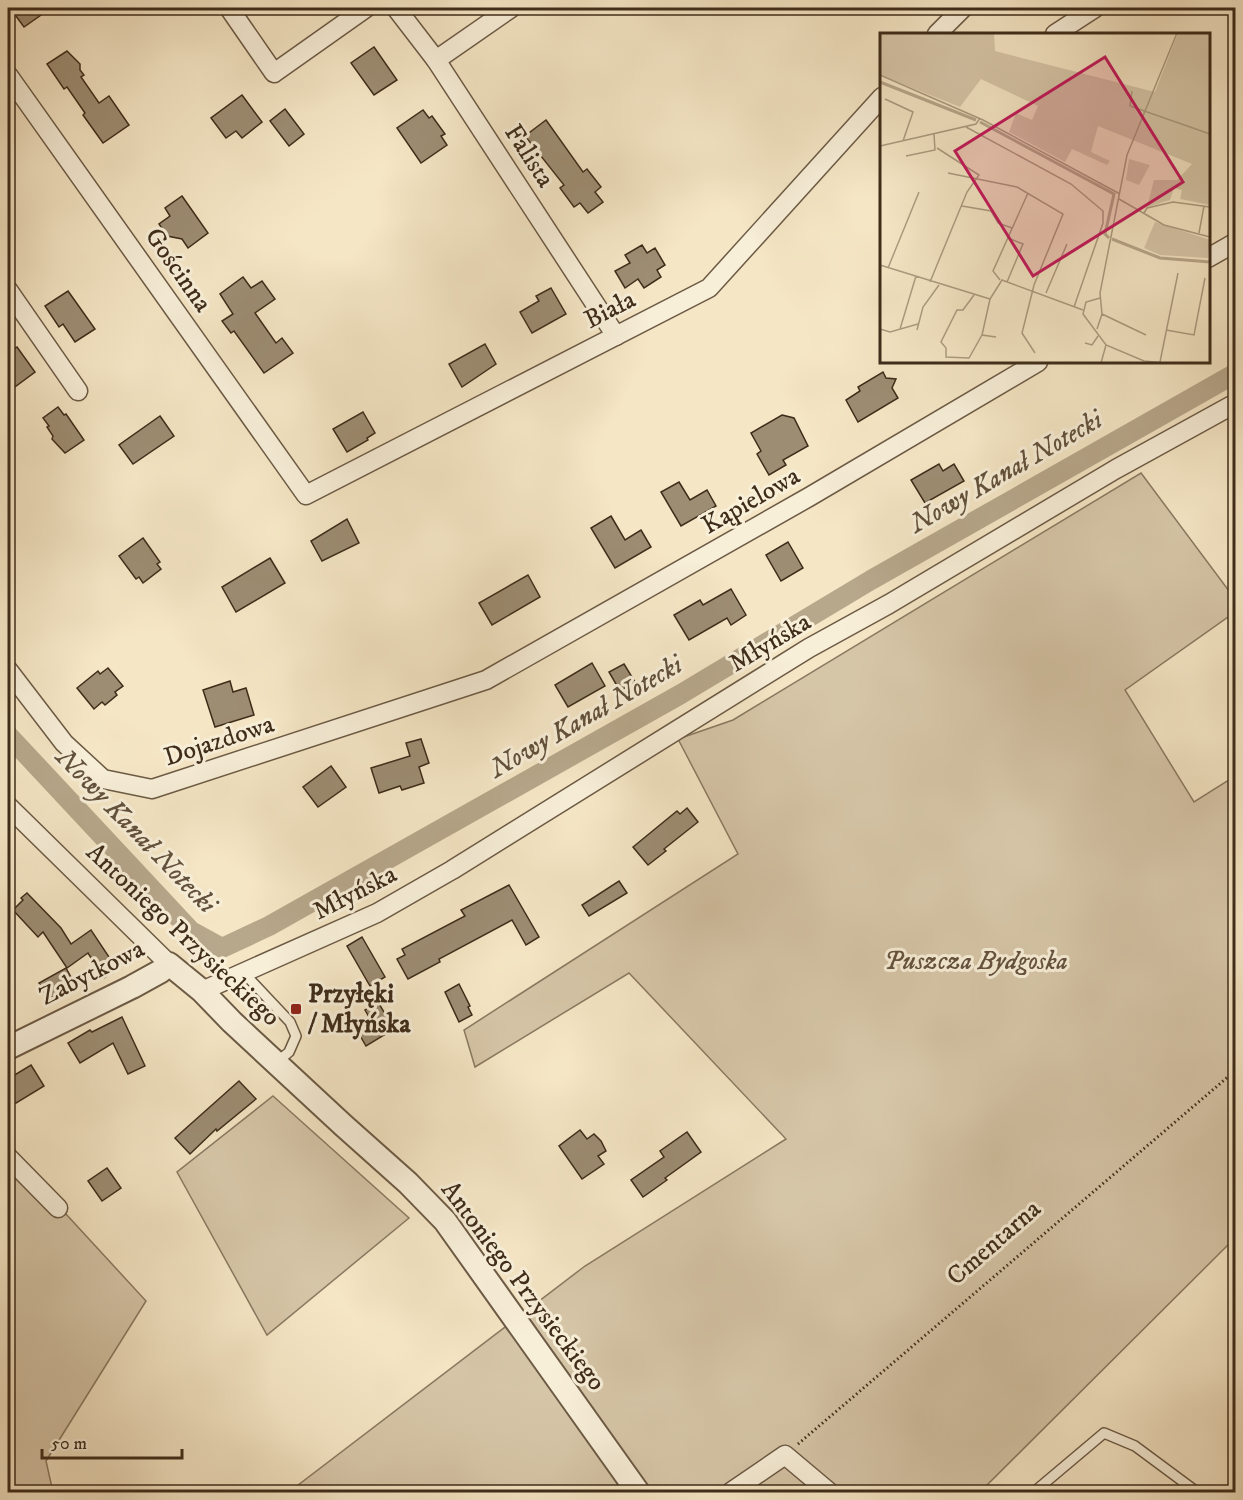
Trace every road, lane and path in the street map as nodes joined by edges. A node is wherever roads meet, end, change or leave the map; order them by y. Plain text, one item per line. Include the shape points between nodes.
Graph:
1 (229, 8) edge
2 (366, 8) edge
3 (396, 8) edge
4 (511, 8) edge
5 (963, 8) edge
6 (1095, 8) edge
7 (945, 25) edge
8 (1057, 33) edge
9 (436, 60) junction
10 (8, 75) edge
11 (880, 99) edge
12 (1236, 242) edge
13 (1210, 257) edge
14 (8, 290) edge
15 (616, 336) junction
16 (1036, 363) edge
17 (78, 391) dead end
18 (1236, 403) edge
19 (306, 495) joint
20 (8, 670) edge
21 (486, 680) joint
22 (8, 806) edge
23 (169, 964) junction
24 (243, 972) junction
25 (202, 991) junction
26 (8, 1048) edge
27 (277, 1062) junction
28 (1236, 1070) edge
29 (8, 1157) edge
30 (58, 1208) dead end
31 (785, 1455) junction
32 (638, 1492) edge
33 (731, 1492) edge
34 (829, 1492) edge
35 (1034, 1492) edge
36 (1197, 1492) edge

1 - 2 street via 274,73
3 - 9 street, Falista
4 - 9 street
5 - 7 street
6 - 8 street
9 - 15 street, Falista
10 - 19 street, Gościnna
11 - 15 street, Biała via 709,288
12 - 13 street
14 - 17 street
15 - 19 street, Biała
16 - 21 street, Kąpielowa
18 - 24 street, Młyńska via 809,648 377,913
20 - 21 street, Dojazdowa via 64,743 103,779 152,789
22 - 23 street, Antoniego Przysieckiego
23 - 25 street, Antoniego Przysieckiego
23 - 26 street, Zabytkowa via 141,982
24 - 25 street, Młyńska
24 - 27 lane via 290,1022 296,1036 290,1052
25 - 27 street, Antoniego Przysieckiego
27 - 32 street, Antoniego Przysieckiego via 445,1221
28 - 31 path, Cmentarna
29 - 30 street
31 - 33 street
31 - 34 street
35 - 36 lane via 1104,1433 1135,1446

